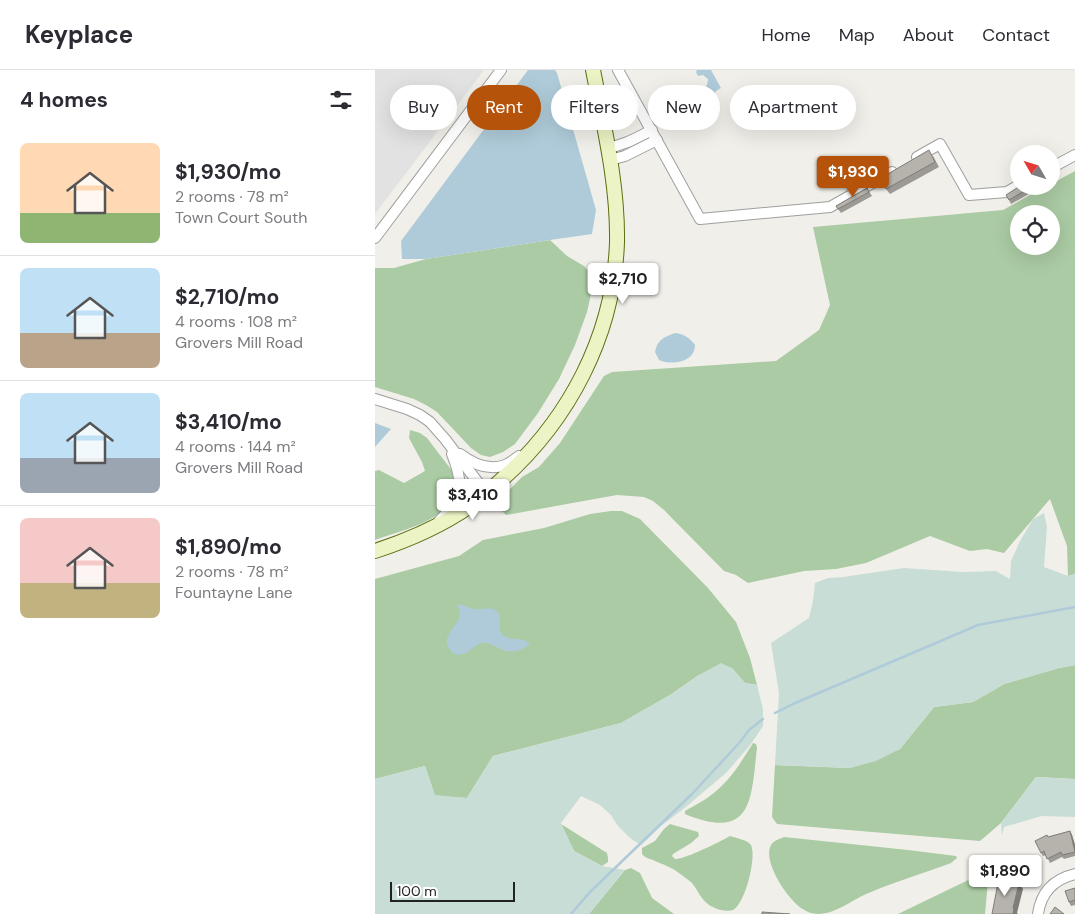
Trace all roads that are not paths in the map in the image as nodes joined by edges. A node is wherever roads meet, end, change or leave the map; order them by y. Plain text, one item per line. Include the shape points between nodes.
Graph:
1 (501, 70) edge
2 (593, 70) edge
3 (618, 70) edge
4 (648, 123) edge
5 (652, 130) joint
6 (657, 140) junction
7 (609, 154) junction
8 (1075, 155) edge
9 (1060, 163) edge
10 (1010, 190) edge
11 (375, 238) edge
12 (375, 400) edge
13 (445, 439) junction
14 (540, 441) junction
15 (487, 494) junction
16 (430, 530) junction
17 (375, 551) edge
18 (1075, 874) edge
19 (1038, 914) edge

1 - 11 street
2 - 7 street
3 - 4 street
5 - 6 street
5 - 7 street
6 - 7 street via 625,156
6 - 10 street via 700,219 831,207 940,144 969,195
7 - 14 street via 616,202 617,243 606,313 579,384
8 - 9 street
12 - 13 street via 420,415
13 - 14 street via 470,462 491,467 508,464
13 - 15 street
13 - 16 street via 458,469 459,490 451,509
14 - 15 street
15 - 16 street
16 - 17 street
18 - 19 street via 1059,880 1047,891

